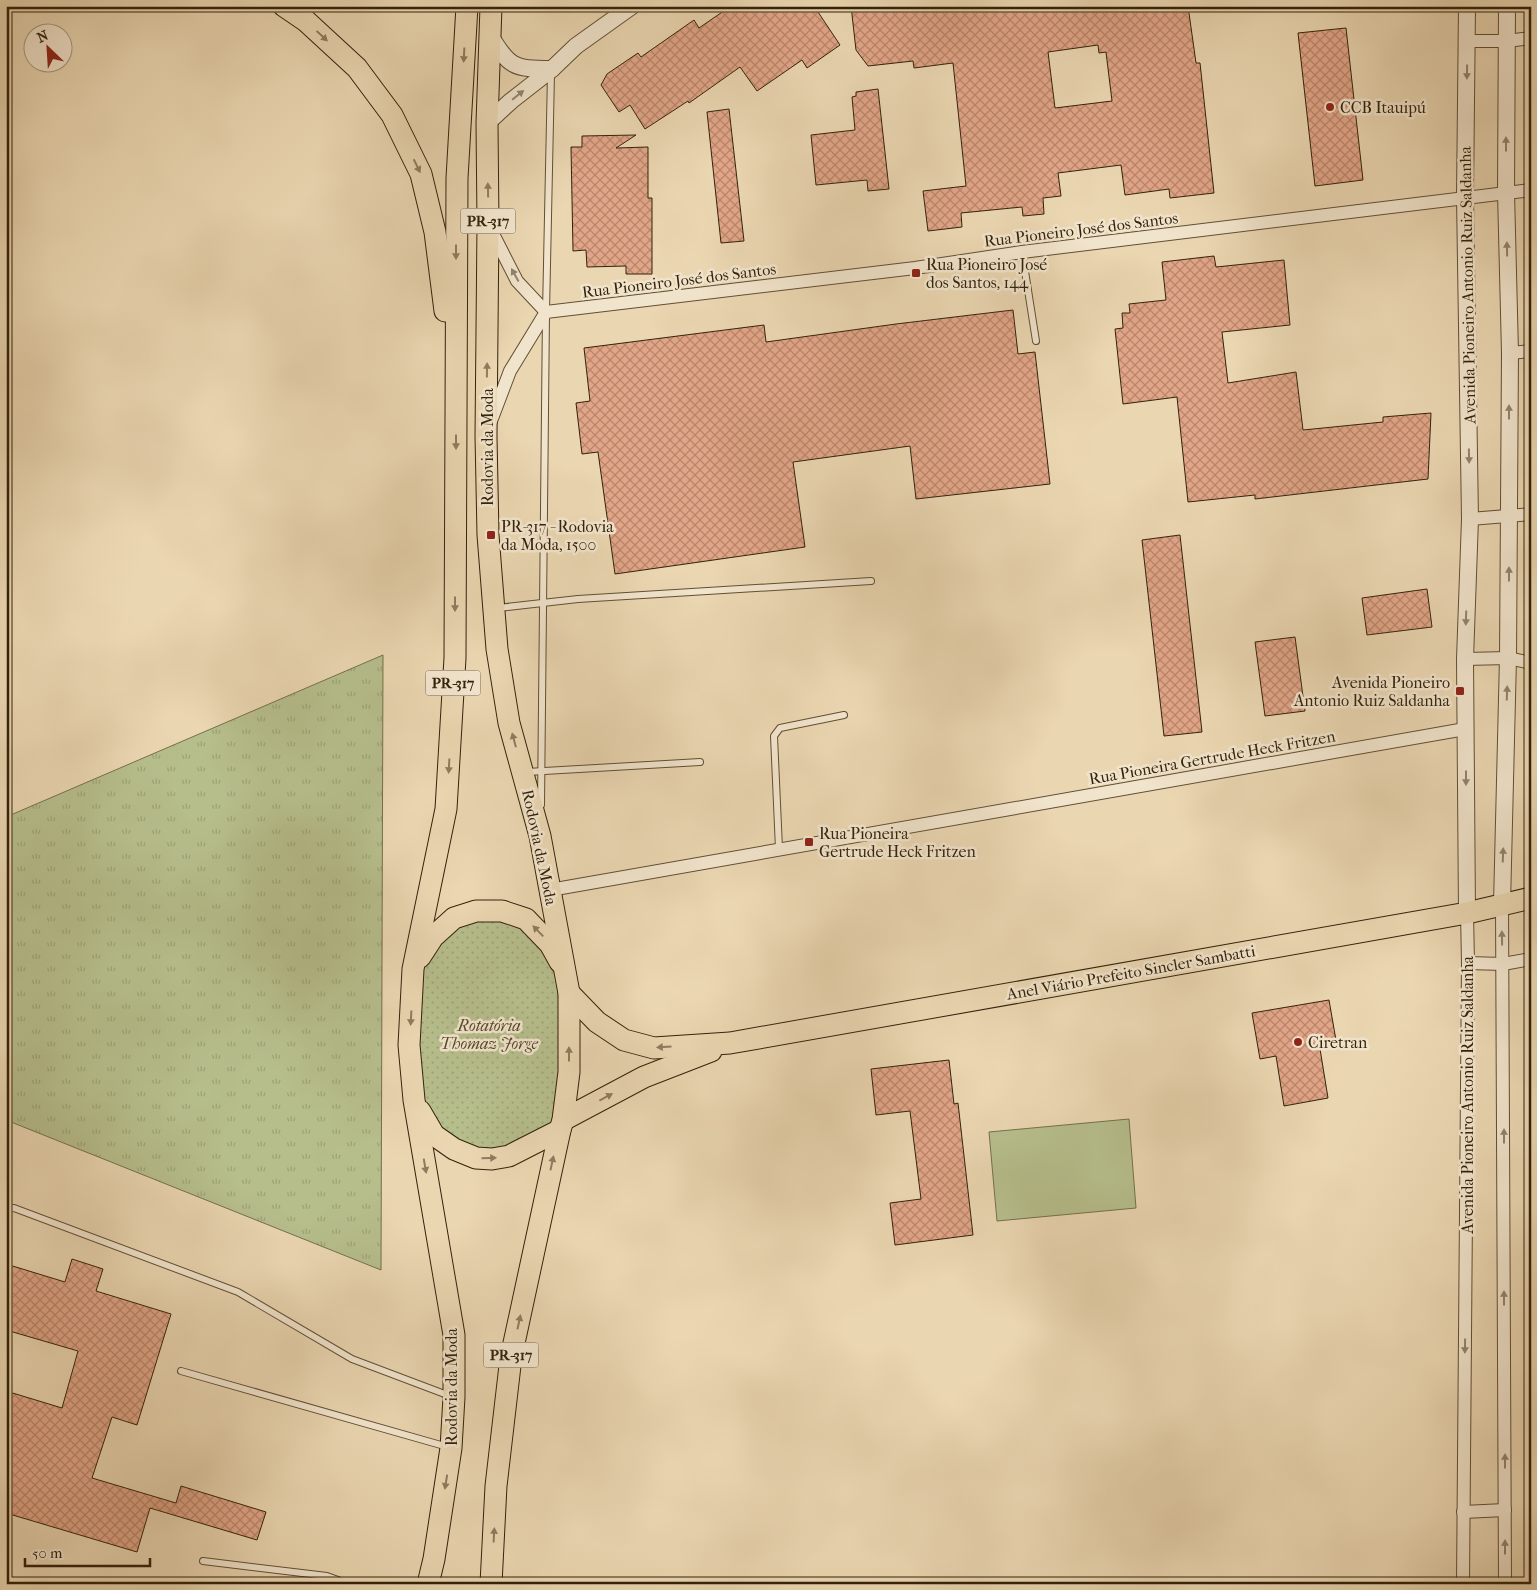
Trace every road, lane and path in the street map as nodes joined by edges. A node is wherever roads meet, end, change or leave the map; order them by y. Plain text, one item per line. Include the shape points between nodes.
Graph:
1 (284, 6) edge
2 (467, 6) edge
3 (491, 6) edge
4 (632, 6) edge
5 (1467, 6) edge
6 (1507, 6) edge
7 (489, 34) junction
8 (1531, 38) edge
9 (1467, 41) junction
10 (1506, 41) junction
11 (552, 69) junction
12 (487, 123) junction
13 (1531, 190) edge
14 (1506, 192) junction
15 (1465, 197) junction
16 (488, 224) junction
17 (1022, 252) junction
18 (546, 312) junction
19 (1036, 341) dead end
20 (1531, 351) edge
21 (1510, 353) junction
22 (456, 393) junction
23 (486, 436) junction
24 (1531, 514) edge
25 (1509, 516) junction
26 (1470, 519) junction
27 (870, 581) dead end
28 (543, 602) junction
29 (494, 608) junction
30 (1508, 658) junction
31 (1465, 659) junction
32 (1531, 664) edge
33 (844, 715) dead end
34 (1465, 729) junction
35 (700, 762) dead end
36 (532, 771) junction
37 (779, 849) junction
38 (550, 890) junction
39 (1531, 898) edge
40 (1502, 904) junction
41 (1467, 913) junction
42 (1531, 959) edge
43 (1468, 963) junction
44 (1503, 964) junction
45 (413, 969) junction
46 (565, 971) junction
47 (569, 993) junction
48 (730, 1043) junction
49 (414, 1100) junction
50 (561, 1125) junction
51 (6, 1209) edge
52 (181, 1371) dead end
53 (454, 1397) junction
54 (451, 1448) junction
55 (1505, 1510) junction
56 (1463, 1512) junction
57 (203, 1561) dead end
58 (340, 1584) edge
59 (428, 1584) edge
60 (491, 1584) edge
61 (1463, 1584) edge
62 (1505, 1584) edge

1 -> 22 highway via 306,21 357,68 392,115 421,174 435,232
2 -> 22 highway, Rodovia da Moda / PR-317 via 457,178
3 - 7 highway, Rodovia da Moda / PR-317
4 - 11 street via 576,46
5 - 9 street, Avenida Pioneiro Antonio Ruiz Saldanha
6 - 10 street
7 - 11 street via 503,56 514,65 525,69
7 - 12 highway, Rodovia da Moda / PR-317
8 - 10 street
9 - 10 street
9 -> 15 street, Avenida Pioneiro Antonio Ruiz Saldanha
14 -> 10 street
12 -> 11 street
11 - 18 lane
16 -> 12 highway, Rodovia da Moda / PR-317
13 - 14 street, Rua Pioneiro José dos Santos
14 - 15 street, Rua Pioneiro José dos Santos
21 -> 14 street
15 - 17 street, Rua Pioneiro José dos Santos
15 -> 26 street, Avenida Pioneiro Antonio Ruiz Saldanha
18 -> 16 street via 518,281
23 -> 16 highway, Rodovia da Moda / PR-317
17 - 18 street, Rua Pioneiro José dos Santos
17 - 19 lane
18 - 23 street via 510,371
18 - 28 lane
20 - 21 street
25 -> 21 street
22 -> 45 highway, Rodovia da Moda / PR-317 via 455,658 446,809
23 - 29 highway, Rodovia da Moda / PR-317 via 488,535
24 - 25 street
25 - 26 street
30 -> 25 street
26 -> 31 street, Avenida Pioneiro Antonio Ruiz Saldanha
27 - 28 lane
28 - 29 lane
28 - 36 lane
36 -> 29 highway, Rodovia da Moda / PR-317 via 509,723
30 - 31 street
30 - 32 street
40 -> 30 street
31 - 34 street, Avenida Pioneiro Antonio Ruiz Saldanha
33 - 37 lane via 780,728 774,736
34 - 37 street, Rua Pioneira Gertrude Heck Fritzen
34 -> 41 street, Avenida Pioneiro Antonio Ruiz Saldanha
35 - 36 lane
36 - 38 highway, Rodovia da Moda / PR-317
37 - 38 street, Rua Pioneira Gertrude Heck Fritzen
38 - 46 highway, Rodovia da Moda / PR-317
39 - 40 highway, Anel Viário Prefeito Sincler Sambatti
40 - 41 highway, Anel Viário Prefeito Sincler Sambatti
44 -> 40 street
41 - 43 street, Avenida Pioneiro Antonio Ruiz Saldanha
41 - 48 highway, Anel Viário Prefeito Sincler Sambatti
42 - 44 street
43 - 44 street
43 -> 56 street, Avenida Pioneiro Antonio Ruiz Saldanha
55 -> 44 street
46 -> 45 highway via 550,944 526,919 502,911 476,911 454,918 433,936
45 -> 49 highway, PR-317 via 410,1045
46 - 47 highway, PR-317
48 -> 47 highway, Anel Viário Prefeito Sincler Sambatti via 654,1048 624,1040 597,1022
50 -> 47 highway, PR-317 via 569,1072
50 -> 48 highway, Anel Viário Prefeito Sincler Sambatti via 644,1077
49 -> 50 highway, Anel Viário Prefeito Sincler Sambatti via 434,1135 454,1149 476,1158 509,1156
49 -> 53 highway, Rodovia da Moda / PR-317 via 454,1335
60 -> 50 highway, PR-317 via 496,1486 511,1356
51 - 53 lane via 14,1208 238,1292 352,1359
52 - 54 lane
53 - 54 highway, Rodovia da Moda / PR-317
54 -> 59 highway, Rodovia da Moda / PR-317
55 - 56 street
62 -> 55 street
56 - 61 street, Avenida Pioneiro Antonio Ruiz Saldanha
57 - 58 lane via 328,1576

